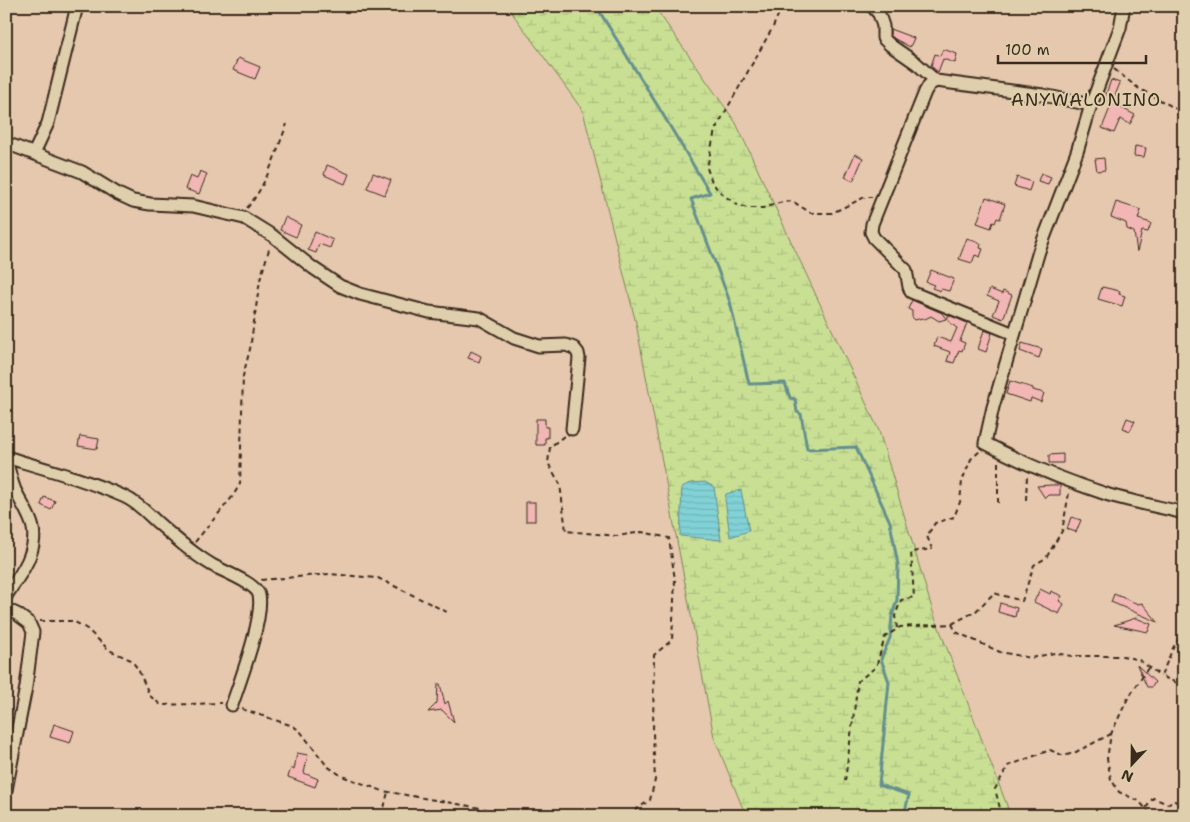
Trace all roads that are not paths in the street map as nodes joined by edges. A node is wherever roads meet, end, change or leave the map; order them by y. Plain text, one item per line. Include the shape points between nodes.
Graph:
1 (77, 6) edge
2 (872, 6) edge
3 (1124, 6) edge
4 (936, 81) junction
5 (1091, 106) junction
6 (6, 143) edge
7 (34, 154) junction
8 (1014, 334) junction
9 (572, 429) road end
10 (6, 458) edge
11 (1184, 513) edge
12 (6, 596) edge
13 (6, 609) edge
14 (232, 705) road end
15 (6, 790) edge

1 - 7 street via 48,123
2 - 4 street via 879,14 883,38
3 - 5 street via 1120,28
4 - 5 street via 1043,95
4 - 8 street via 925,92 871,232 906,270 911,292
5 - 8 street via 1039,252
6 - 7 street
7 - 9 street via 82,172 134,201 193,206 235,215 256,224 313,268 340,286 360,294 428,312 480,318 514,338 539,346 574,348 579,358
8 - 11 street via 985,443 1071,481 1124,499
10 - 12 street via 15,489 34,527 30,558
10 - 14 street via 66,474 135,502 190,550 259,593 257,624
13 - 15 street via 29,623 33,632

